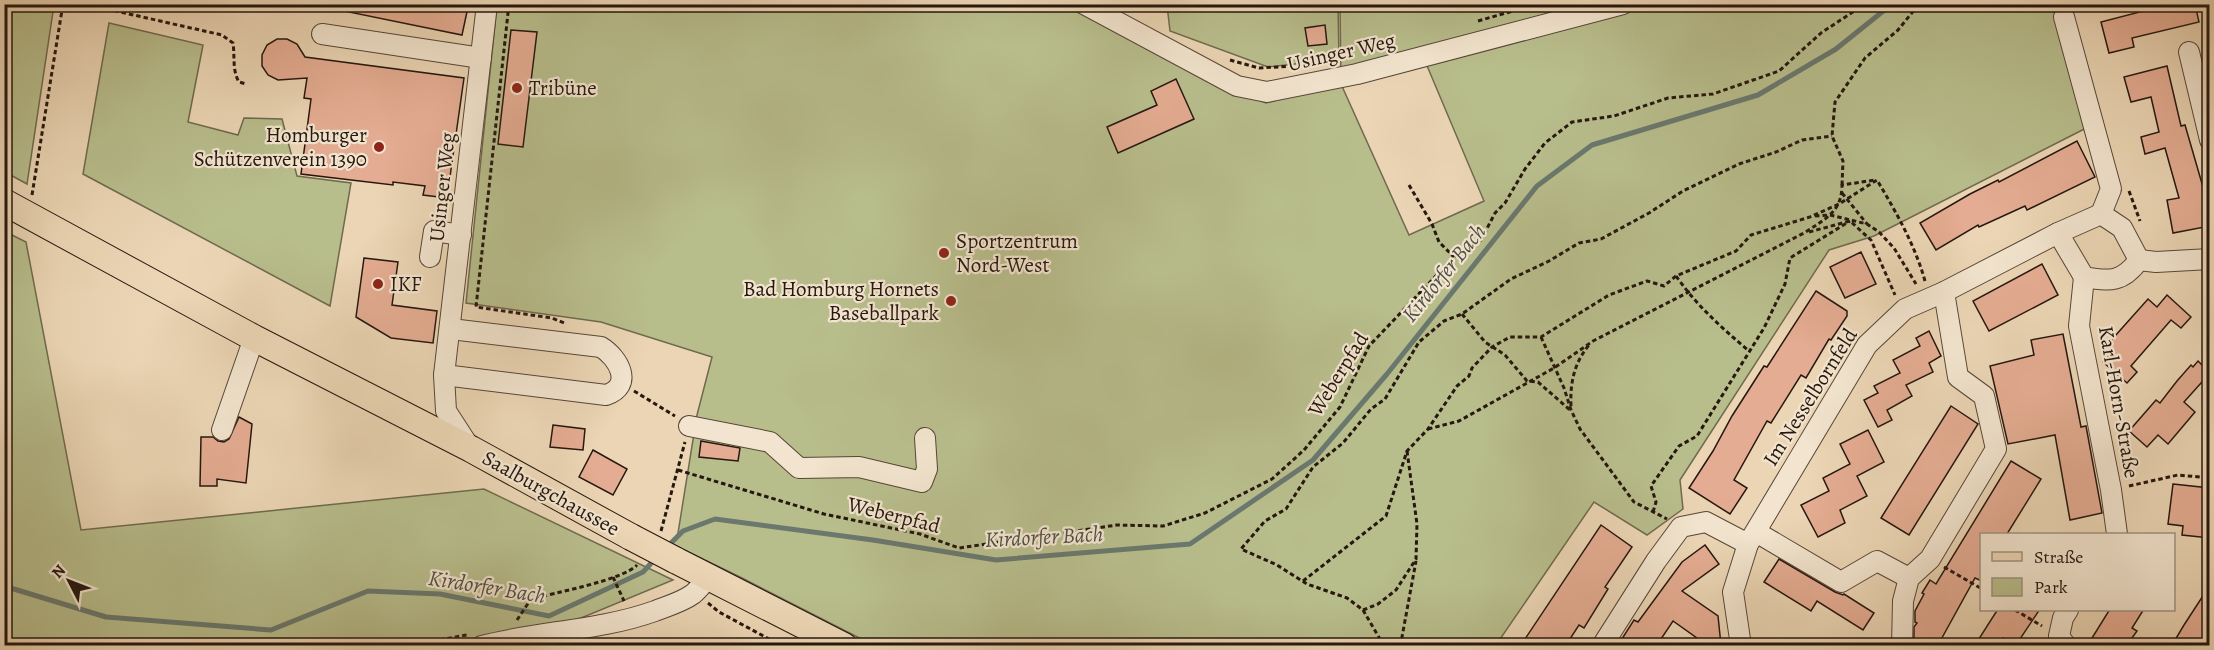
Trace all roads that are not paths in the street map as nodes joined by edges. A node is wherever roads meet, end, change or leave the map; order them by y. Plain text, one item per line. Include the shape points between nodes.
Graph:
1 (487, 4) edge
2 (1084, 4) edge
3 (1623, 4) edge
4 (2064, 17) dead end
5 (322, 34) dead end
6 (2189, 52) dead end
7 (481, 58) junction
8 (2210, 140) edge
9 (4, 202) edge
10 (2101, 214) junction
11 (2058, 232) junction
12 (461, 235) junction
13 (430, 257) dead end
14 (2210, 259) edge
15 (2139, 260) junction
16 (2084, 277) junction
17 (1937, 295) junction
18 (451, 329) junction
19 (254, 338) junction
20 (444, 375) junction
21 (689, 426) road end
22 (222, 430) dead end
23 (925, 438) dead end
24 (471, 449) junction
25 (2117, 533) edge
26 (1752, 538) junction
27 (1909, 578) junction
28 (702, 584) junction
29 (2067, 611) edge
30 (480, 640) edge
31 (2063, 641) edge
32 (844, 645) edge
33 (1602, 645) edge
34 (1741, 645) edge
35 (1902, 645) edge

1 - 7 street, Usinger Weg
2 - 3 street, Usinger Weg via 1237,86 1266,92 1357,74
4 - 10 street via 2111,189
5 - 7 street
6 - 8 street
7 - 12 street, Usinger Weg
9 - 19 main road, Saalburgchaussee
10 - 11 street, Im Nesselbornfeld
10 - 15 street via 2122,228
11 - 16 street
11 - 17 street, Im Nesselbornfeld
12 - 13 street via 434,231
12 - 18 street, Usinger Weg
14 - 15 street
15 - 16 street via 2130,272 2106,281
16 - 25 street, Karl-Horn-Straße via 2079,326
17 - 26 street, Im Nesselbornfeld via 1905,309 1867,345
17 - 27 street via 1958,377 1984,396 1996,449 1930,558
18 - 20 street, Usinger Weg
18 - 20 street via 601,346 616,359 625,387 606,395
19 - 22 street
19 - 24 main road, Saalburgchaussee
20 - 24 street, Usinger Weg via 446,411
21 - 23 street via 770,442 800,468 859,467 922,482 927,469
24 - 28 main road, Saalburgchaussee, bridge via 675,560
26 - 27 street via 1841,582 1877,561
26 - 33 street via 1706,522 1682,527
26 - 34 street, Im Nesselbornfeld via 1733,592
27 - 35 street via 1903,601
28 - 30 street via 679,602 632,619 582,630
28 - 32 main road
29 - 31 street

